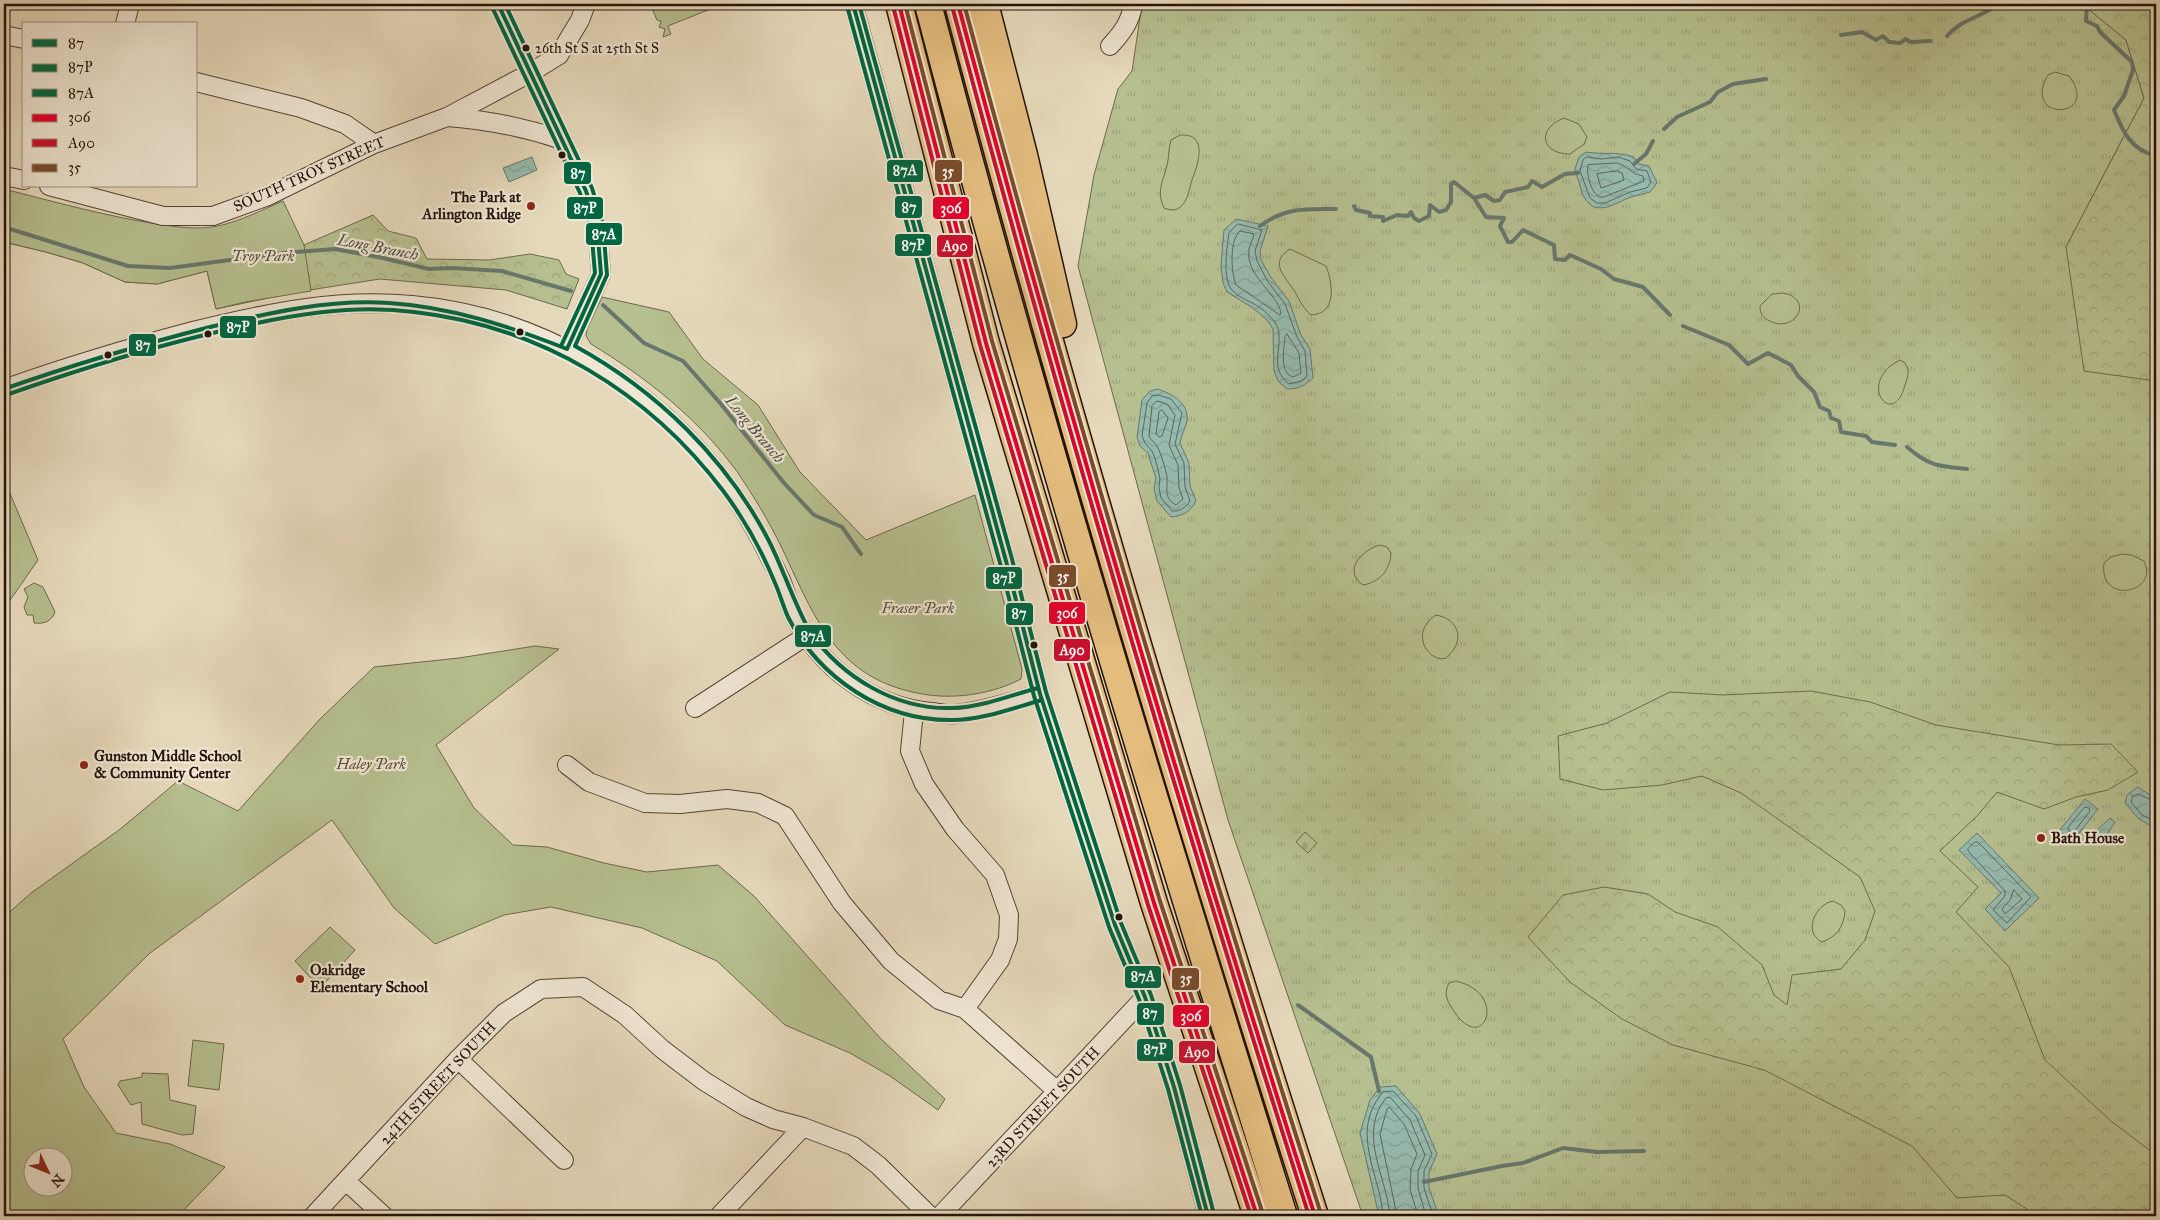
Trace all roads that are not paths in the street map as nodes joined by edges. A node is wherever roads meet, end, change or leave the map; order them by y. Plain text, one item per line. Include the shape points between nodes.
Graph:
1 (130, 4) edge
2 (498, 4) edge
3 (586, 4) edge
4 (854, 4) edge
5 (892, 4) edge
6 (899, 4) edge
7 (928, 4) edge
8 (958, 4) edge
9 (985, 4) edge
10 (1133, 4) edge
11 (125, 22) edge
12 (4, 35) edge
13 (22, 39) edge
14 (1110, 46) dead end
15 (912, 56) junction
16 (530, 73) junction
17 (198, 82) edge
18 (447, 117) junction
19 (562, 140) junction
20 (374, 144) junction
21 (4, 176) edge
22 (22, 180) edge
23 (67, 188) edge
24 (85, 190) edge
25 (567, 349) junction
26 (4, 389) edge
27 (806, 636) junction
28 (1040, 694) junction
29 (695, 708) dead end
30 (914, 711) junction
31 (1170, 753) junction
32 (567, 765) dead end
33 (1145, 997) junction
34 (965, 1009) junction
35 (458, 1059) junction
36 (1058, 1091) junction
37 (803, 1127) junction
38 (564, 1160) dead end
39 (346, 1181) junction
40 (313, 1216) edge
41 (384, 1216) edge
42 (719, 1216) edge
43 (930, 1216) edge
44 (940, 1216) edge
45 (1208, 1216) edge
46 (1257, 1216) edge
47 (1284, 1216) edge
48 (1315, 1216) edge

1 - 11 street
2 - 16 street
3 - 16 street, SOUTH TROY STREET via 559,55
4 - 28 street
5 - 15 highway
6 - 15 highway
7 - 47 highway via 1109,652
8 - 31 highway via 1073,422
9 - 31 highway via 1024,155 1078,392 1158,665
10 - 14 street via 1123,32
12 - 13 street
15 - 46 highway via 989,353 1154,903
16 - 18 street, SOUTH TROY STREET
16 - 19 street
17 - 20 street via 301,108 345,124
18 - 19 street via 484,120
18 - 20 street, SOUTH TROY STREET
19 - 25 street via 598,226 601,274
20 - 24 street, SOUTH TROY STREET via 268,196 213,216 163,216
21 - 22 street
23 - 24 street, SOUTH TROY STREET
25 - 26 street via 467,313 413,305 326,304 175,336
25 - 27 street via 612,374 643,398 702,454 729,488 757,533
27 - 29 street
27 - 30 street via 821,657 847,680 885,702
28 - 30 street via 955,715
28 - 33 street via 1114,925
30 - 34 street via 910,751 924,784 955,829 995,875 1009,915 1008,939 1000,960
31 - 48 highway
32 - 34 street via 589,782 645,803 680,804 727,799 758,803 786,816 842,902 891,961 939,1000
33 - 36 street, 23RD STREET SOUTH
33 - 45 street via 1174,1087
34 - 36 street
35 - 37 street, 24TH STREET SOUTH via 504,1013 541,989 583,987 625,1015 704,1081 746,1107 772,1119
35 - 38 street
35 - 39 street, 24TH STREET SOUTH
36 - 44 street, 23RD STREET SOUTH
37 - 42 street
37 - 43 street via 853,1146 878,1165
39 - 40 street, 24TH STREET SOUTH
39 - 41 street

